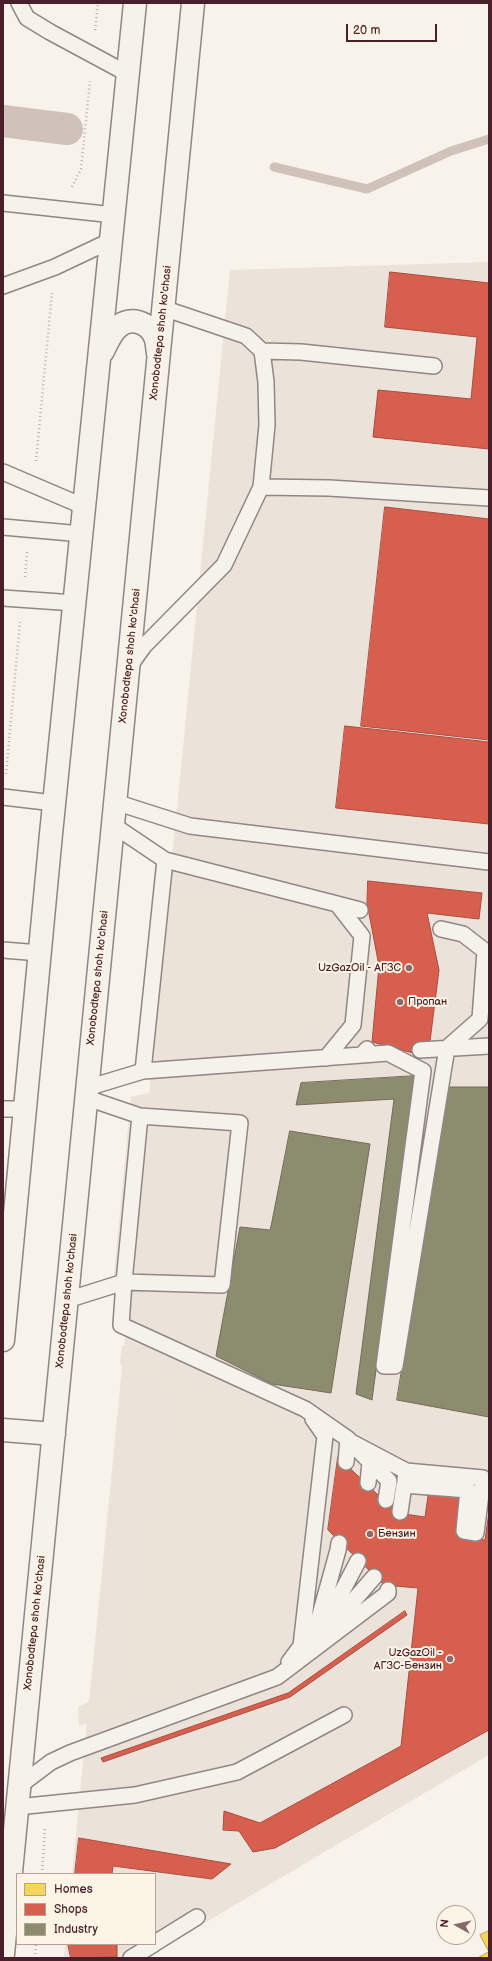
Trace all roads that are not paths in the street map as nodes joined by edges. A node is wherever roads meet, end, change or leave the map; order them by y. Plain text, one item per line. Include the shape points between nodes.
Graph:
1 (19, 3) edge
2 (135, 3) edge
3 (193, 3) edge
4 (128, 74) junction
5 (3, 202) edge
6 (114, 215) junction
7 (112, 240) junction
8 (3, 286) edge
9 (164, 308) junction
10 (262, 351) junction
11 (159, 356) junction
12 (100, 359) junction
13 (434, 366) dead end
14 (3, 472) edge
15 (261, 487) junction
16 (489, 498) edge
17 (85, 507) junction
18 (3, 527) edge
19 (82, 534) junction
20 (3, 598) edge
21 (75, 603) junction
22 (129, 668) junction
23 (4, 797) edge
24 (115, 802) junction
25 (54, 803) junction
26 (113, 825) junction
27 (165, 860) junction
28 (489, 862) edge
29 (337, 904) junction
30 (360, 910) dead end
31 (442, 929) dead end
32 (463, 934) junction
33 (489, 939) edge
34 (3, 950) edge
35 (40, 953) junction
36 (489, 1046) edge
37 (447, 1048) junction
38 (420, 1050) dead end
39 (326, 1058) junction
40 (143, 1071) junction
41 (87, 1093) junction
42 (3, 1109) edge
43 (25, 1109) junction
44 (140, 1116) junction
45 (8, 1224) edge
46 (124, 1282) junction
47 (5, 1299) edge
48 (67, 1300) junction
49 (3, 1340) edge
50 (305, 1409) junction
51 (3, 1430) edge
52 (54, 1434) junction
53 (350, 1441) junction
54 (346, 1462) dead end
55 (370, 1462) junction
56 (405, 1478) junction
57 (368, 1483) dead end
58 (386, 1500) dead end
59 (400, 1512) dead end
60 (339, 1543) dead end
61 (358, 1561) dead end
62 (374, 1577) dead end
63 (388, 1590) dead end
64 (310, 1651) junction
65 (277, 1677) junction
66 (344, 1715) dead end
67 (19, 1786) junction
68 (17, 1808) junction
69 (198, 1917) dead end
70 (156, 1943) edge
71 (152, 1945) edge
72 (3, 1954) edge
73 (131, 1958) edge

1 - 4 lane via 27,18
2 - 4 highway
3 - 9 highway, Xonobodtepa shoh ko'chasi
4 - 6 highway
5 - 6 lane
6 - 7 highway
7 - 8 lane via 55,268
7 - 12 highway
9 - 10 lane via 246,336
9 - 11 highway, Xonobodtepa shoh ko'chasi
10 - 13 lane via 301,352
10 - 15 lane via 267,424
11 - 12 highway via 152,332 142,323 135,321 119,326 109,339
11 - 22 highway, Xonobodtepa shoh ko'chasi
12 - 17 highway
14 - 17 lane
15 - 16 lane via 329,488
15 - 22 lane via 224,564 144,646
17 - 19 highway
18 - 19 lane
19 - 21 highway
20 - 21 lane
21 - 25 highway
22 - 24 highway, Xonobodtepa shoh ko'chasi
23 - 25 lane
24 - 26 highway, Xonobodtepa shoh ko'chasi
24 - 28 lane via 190,826
25 - 35 highway
26 - 27 lane
26 - 41 highway, Xonobodtepa shoh ko'chasi
27 - 29 lane
27 - 40 lane
29 - 30 lane
29 - 39 lane via 362,936 353,1025
31 - 32 lane
32 - 33 lane
32 - 37 lane via 485,951 480,1019
34 - 35 lane
35 - 43 highway
36 - 37 lane
37 - 38 lane
37 - 39 lane via 395,1366 384,1366 423,1071 388,1053 364,1052
39 - 40 lane
40 - 41 lane
41 - 44 lane
41 - 48 highway, Xonobodtepa shoh ko'chasi
42 - 43 lane
43 - 45 highway
44 - 46 lane
44 - 46 lane via 240,1123 222,1285
45 - 47 highway
46 - 48 lane
46 - 50 lane via 121,1325
47 - 49 highway
48 - 52 highway, Xonobodtepa shoh ko'chasi
50 - 53 lane
50 - 65 lane via 325,1436 301,1646
51 - 52 highway
52 - 67 highway, Xonobodtepa shoh ko'chasi
53 - 54 lane
53 - 55 lane
53 - 56 lane
55 - 57 lane
55 - 58 lane via 389,1481
56 - 56 lane via 468,1490 464,1531 476,1533 483,1478
56 - 59 lane
60 - 64 lane
61 - 64 lane
62 - 64 lane
63 - 64 lane via 388,1593
64 - 65 lane
65 - 67 lane via 70,1753 50,1762
66 - 68 lane via 237,1772 135,1795
67 - 68 highway, Xonobodtepa shoh ko'chasi
68 - 72 highway, Xonobodtepa shoh ko'chasi
69 - 70 lane
71 - 73 lane

